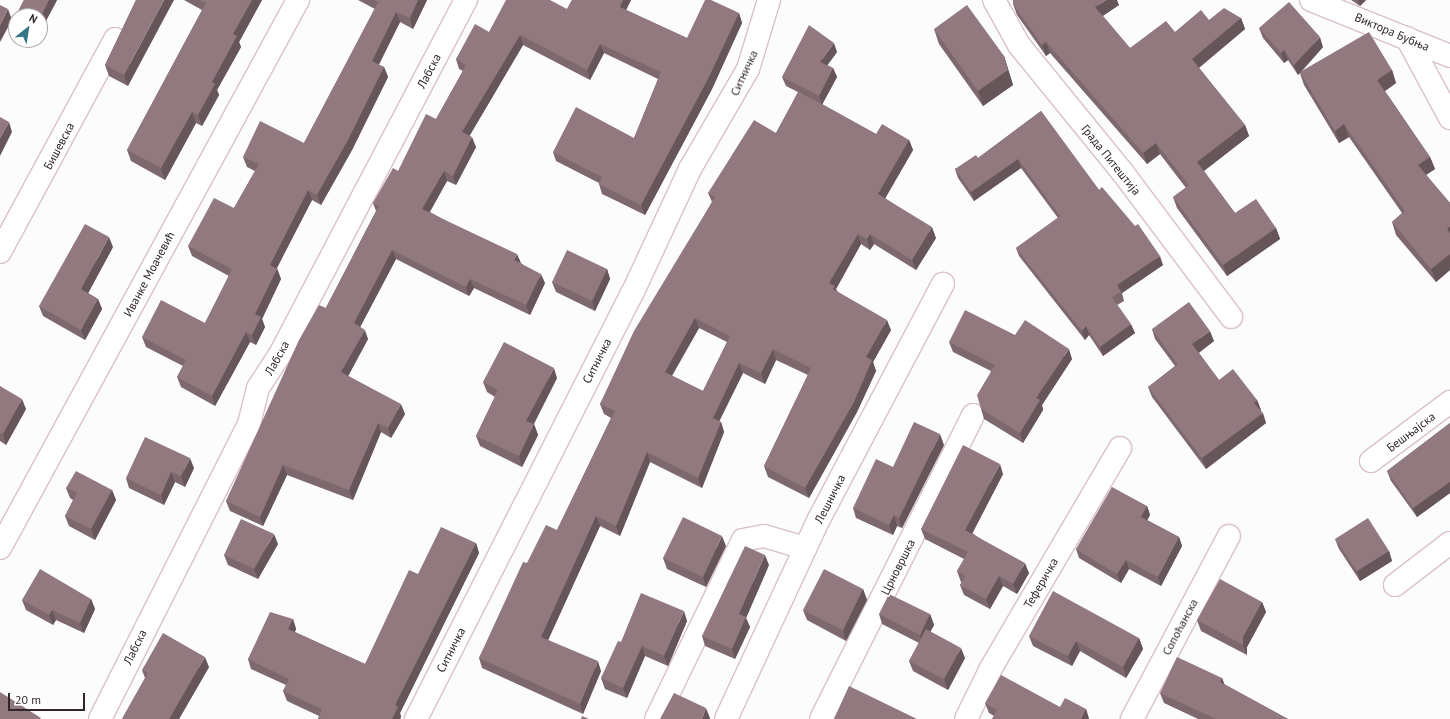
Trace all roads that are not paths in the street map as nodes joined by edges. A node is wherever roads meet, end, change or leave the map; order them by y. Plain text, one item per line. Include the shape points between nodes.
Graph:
1 (298, 0) edge
2 (466, 0) edge
3 (769, 0) edge
4 (994, 0) edge
5 (1311, 0) edge
6 (1407, 38) junction
7 (115, 39) dead end
8 (1450, 56) edge
9 (1450, 118) edge
10 (0, 252) edge
11 (943, 284) dead end
12 (1231, 318) dead end
13 (1450, 402) edge
14 (973, 414) dead end
15 (1120, 448) dead end
16 (1371, 461) dead end
17 (1229, 536) dead end
18 (1450, 542) edge
19 (0, 548) edge
20 (805, 548) junction
21 (1395, 585) dead end
22 (100, 719) edge
23 (416, 719) edge
24 (656, 719) edge
25 (726, 719) edge
26 (821, 719) edge
27 (966, 719) edge
28 (1132, 719) edge

1 - 19 street, Иванке Моачевић
2 - 22 street, Лабска via 280,356 258,388 249,424
3 - 23 street, Ситничка via 748,69 690,170 632,294
4 - 12 street, Града Питештија via 1019,45 1123,173
5 - 6 street, Виктора Бубња
6 - 8 street, Виктора Бубња
6 - 9 street
7 - 10 street, Бишевска
11 - 20 street, Лешничка
13 - 16 street, Бешњајска
14 - 26 street, Црновршка
15 - 27 street, Теферичка via 991,668
17 - 28 street, Сопоћанска
18 - 21 street
20 - 24 street via 764,536 743,540
20 - 25 street, Лешничка

